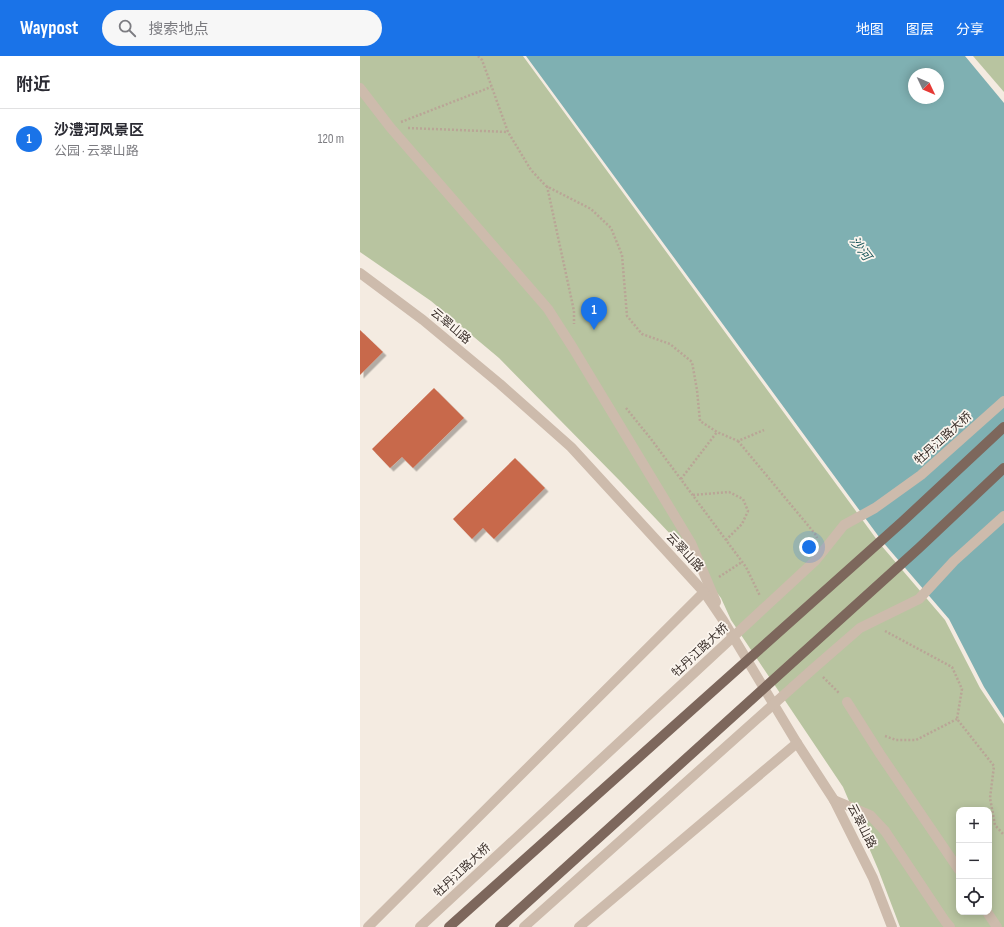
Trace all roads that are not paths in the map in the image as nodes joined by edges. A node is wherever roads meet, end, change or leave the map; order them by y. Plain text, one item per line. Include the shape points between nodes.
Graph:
1 (360, 88) edge
2 (360, 273) edge
3 (1004, 401) edge
4 (1004, 427) edge
5 (1004, 468) edge
6 (1004, 516) edge
7 (706, 588) junction
8 (847, 702) road end
9 (797, 743) junction
10 (834, 800) junction
11 (956, 866) edge
12 (989, 915) edge
13 (368, 927) edge
14 (420, 927) edge
15 (449, 927) edge
16 (500, 927) edge
17 (524, 927) edge
18 (579, 927) edge
19 (892, 927) edge
20 (950, 927) edge
21 (997, 927) edge

1 - 7 street, 云翠山路 via 390,127 548,309 691,543
2 - 7 street, 云翠山路 via 423,320 571,447
3 - 14 street, 牡丹江路大桥 via 921,475 875,508 844,525 816,560
4 - 15 main road via 902,522
5 - 16 main road
6 - 17 street via 954,561 919,599 860,628
7 - 9 street, 云翠山路
7 - 13 street
8 - 11 street
9 - 10 street, 云翠山路
9 - 18 street
10 - 19 street, 云翠山路 via 873,878
10 - 20 street via 870,815 885,831
12 - 21 street

